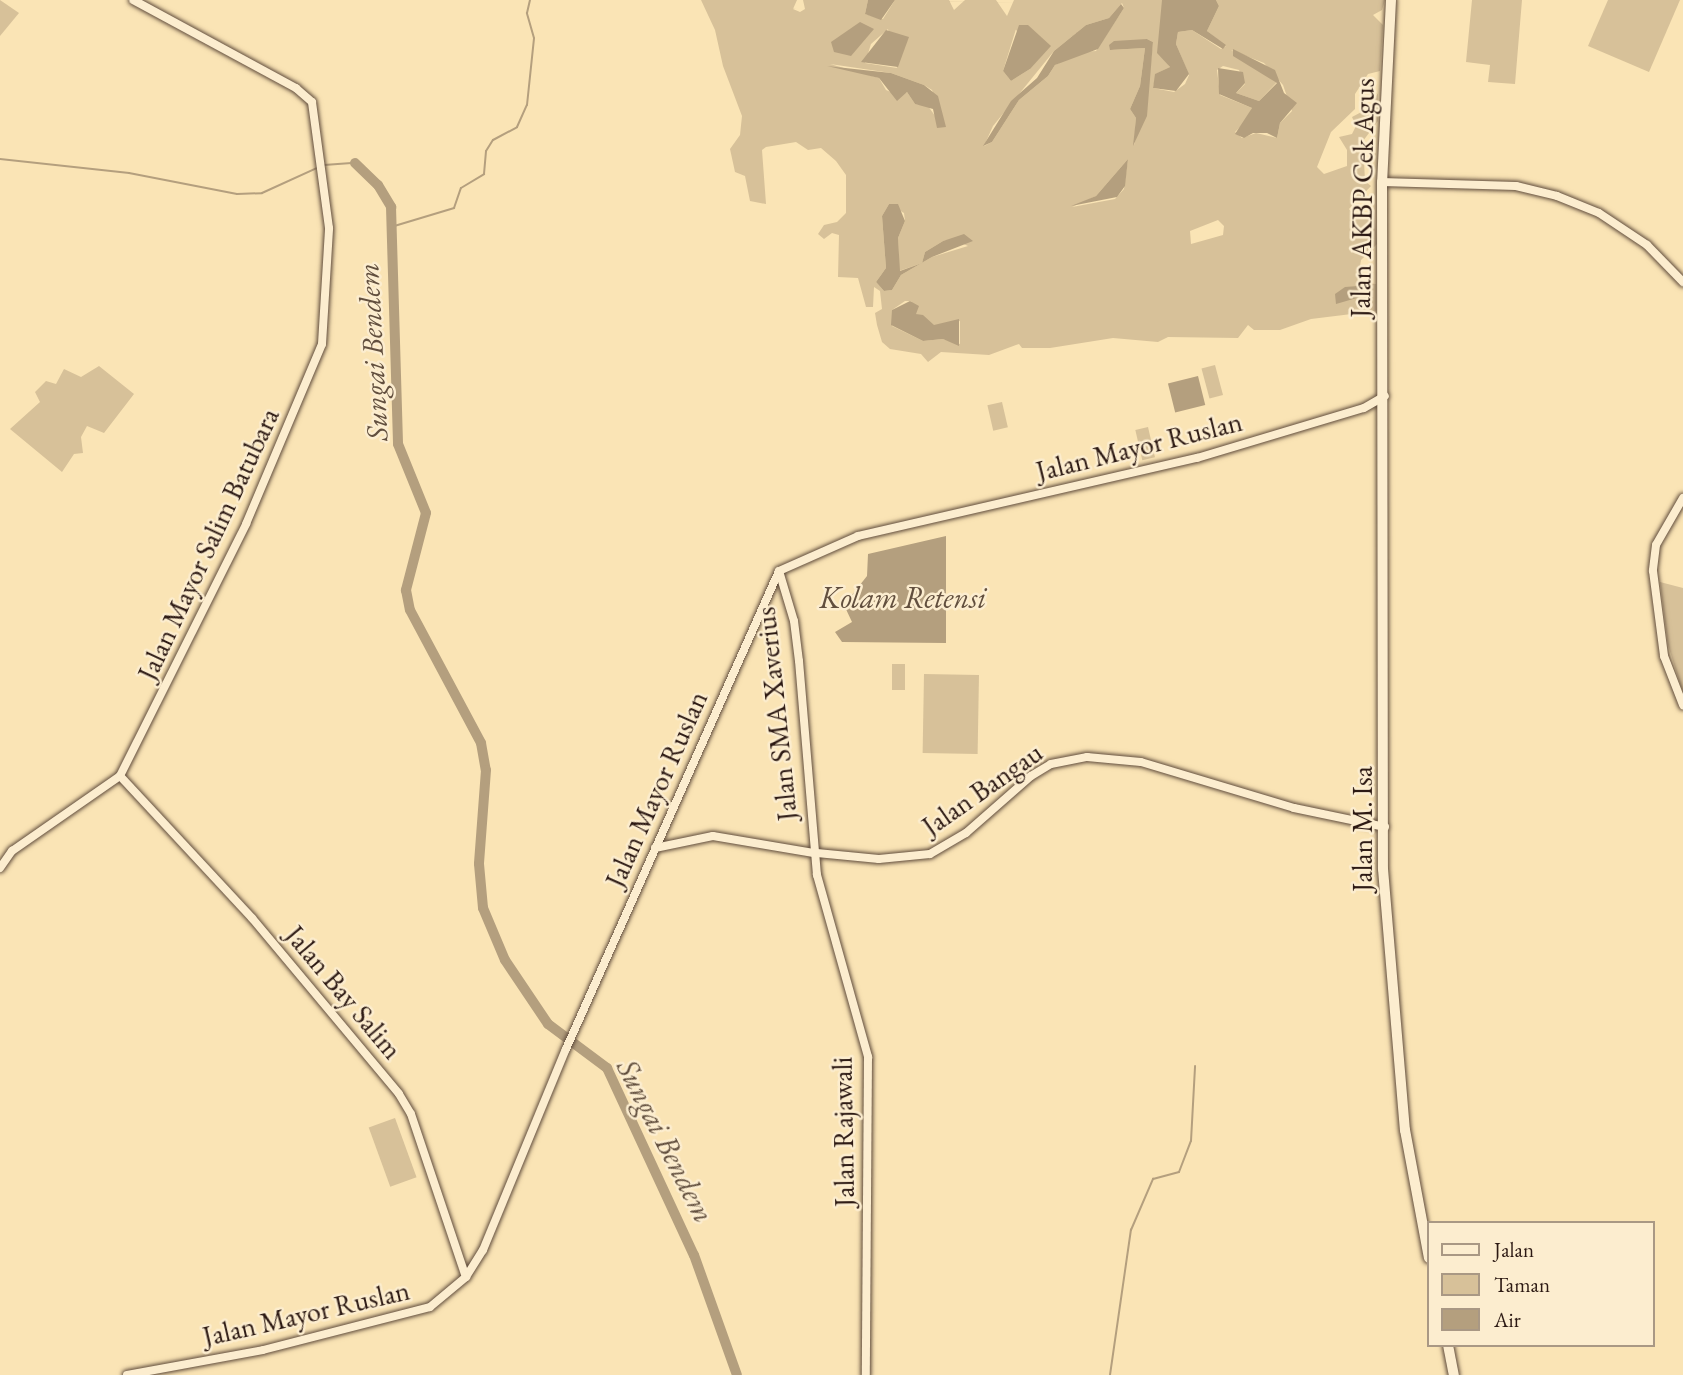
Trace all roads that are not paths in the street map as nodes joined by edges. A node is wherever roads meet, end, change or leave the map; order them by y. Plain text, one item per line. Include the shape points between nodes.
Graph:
1 (133, 0) edge
2 (1391, 0) edge
3 (1382, 182) junction
4 (1683, 282) edge
5 (1385, 396) junction
6 (1364, 408) junction
7 (1385, 415) junction
8 (1683, 498) edge
9 (779, 571) junction
10 (1683, 705) edge
11 (120, 776) junction
12 (1382, 822) junction
13 (655, 848) junction
14 (815, 850) junction
15 (0, 868) edge
16 (820, 886) joint
17 (1428, 1253) edge
18 (466, 1277) junction
19 (1448, 1347) edge
20 (127, 1375) edge
21 (866, 1375) edge
22 (1454, 1375) edge

1 - 11 street, Jalan Mayor Salim Batubara via 308,96 318,120 329,228 327,289 316,364 246,524
2 - 3 main road, Jalan AKBP Cek Agus
3 - 4 street via 1516,186 1557,196 1599,214 1647,245
3 - 5 main road, Jalan AKBP Cek Agus
5 - 6 street, Jalan Mayor Ruslan
5 - 7 main road, Jalan M. Isa
6 - 7 street
6 - 9 street, Jalan Mayor Ruslan via 1098,483 858,536
7 - 12 main road, Jalan M. Isa
8 - 10 street via 1656,545 1653,584 1664,656
9 - 13 street, Jalan Mayor Ruslan
9 - 14 street, Jalan SMA Xaverius via 794,621
11 - 15 street, Jalan Mayor Salim Batubara via 12,851
11 - 18 street, Jalan Bay Salim via 252,918 399,1094 411,1114
12 - 14 street, Jalan Bangau via 1294,808 1141,762 1087,757 1051,764 1031,776 967,833 930,854 879,859
12 - 17 main road, Jalan M. Isa via 1390,986 1410,1166
13 - 14 street, Jalan Bangau via 713,836
13 - 18 street, Jalan Mayor Ruslan via 483,1250
14 - 16 street, Jalan SMA Xaverius
16 - 21 street, Jalan Rajawali via 867,1057
18 - 20 street, Jalan Mayor Ruslan via 430,1307 263,1350
19 - 22 main road

